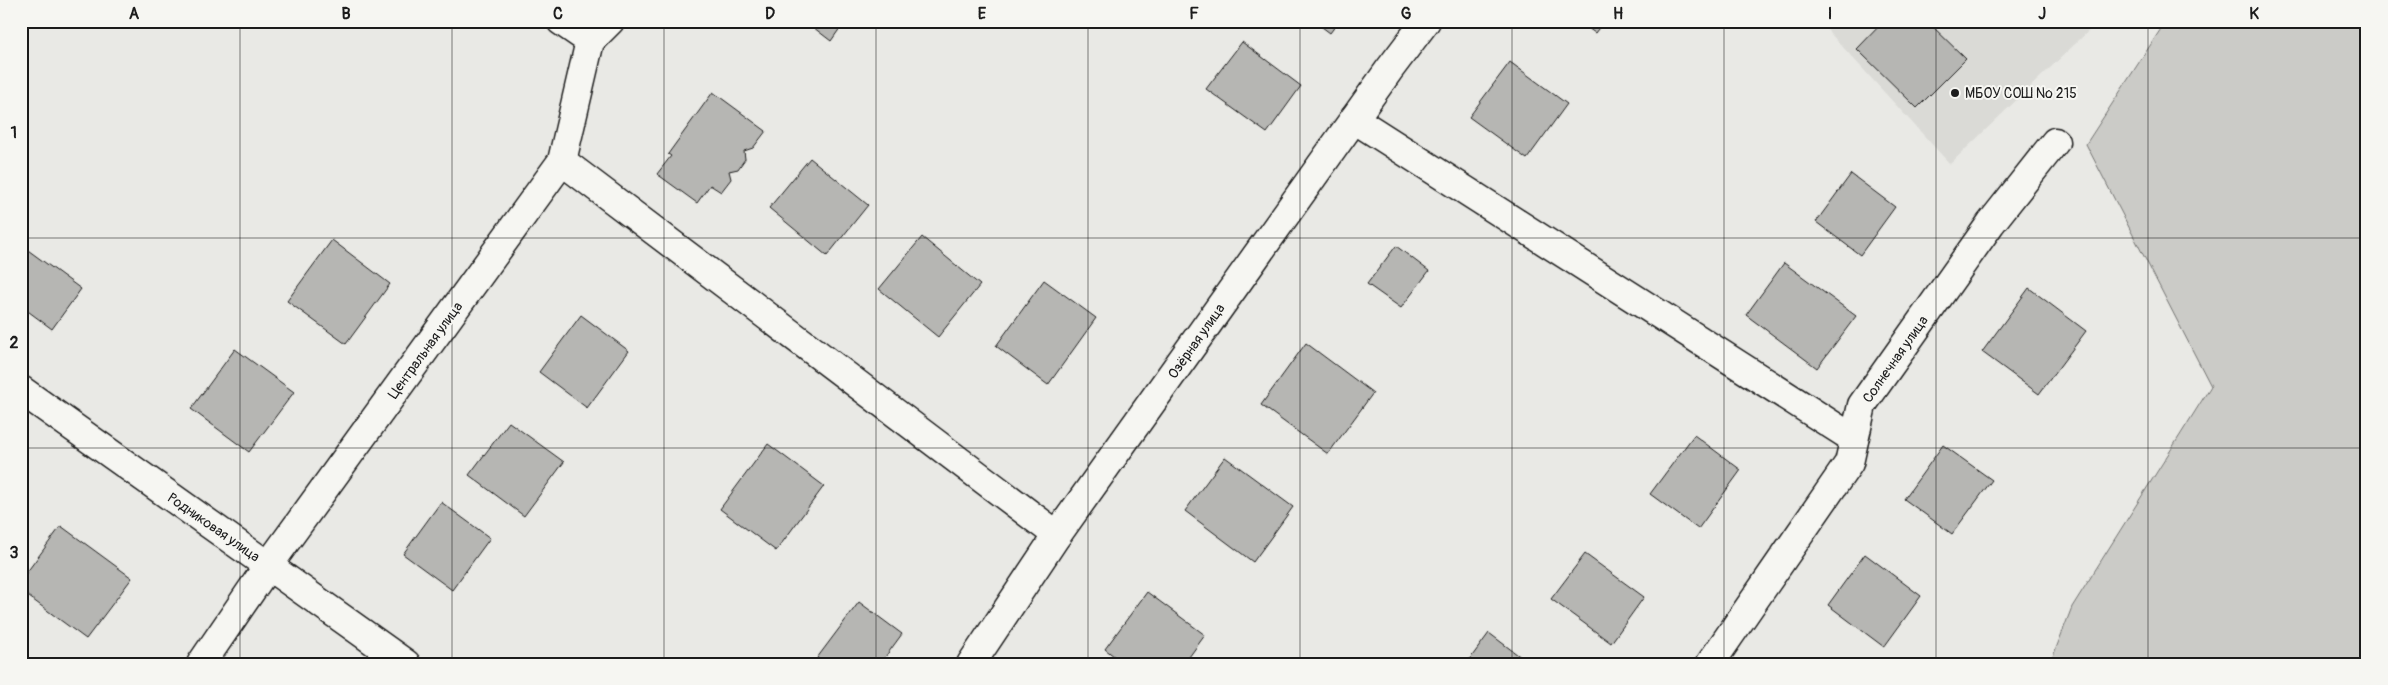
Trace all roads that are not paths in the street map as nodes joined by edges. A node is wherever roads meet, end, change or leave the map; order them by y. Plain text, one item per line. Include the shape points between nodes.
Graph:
1 (561, 21) edge
2 (610, 21) edge
3 (1426, 21) edge
4 (590, 41) junction
5 (1354, 119) junction
6 (2055, 142) dead end
7 (562, 161) junction
8 (21, 390) edge
9 (1854, 439) junction
10 (1057, 535) junction
11 (268, 566) junction
12 (202, 664) edge
13 (406, 664) edge
14 (970, 664) edge
15 (1710, 664) edge

1 - 4 street
2 - 4 street
3 - 5 street, Озёрная улица
4 - 7 street, Центральная улица
5 - 9 street
5 - 10 street, Озёрная улица
6 - 9 street, Солнечная улица via 1991,223 1862,405
7 - 10 street
7 - 11 street, Центральная улица
8 - 11 street, Родниковая улица
9 - 15 street, Солнечная улица via 1849,462
10 - 14 street, Озёрная улица
11 - 12 street, Центральная улица
11 - 13 street, Родниковая улица

